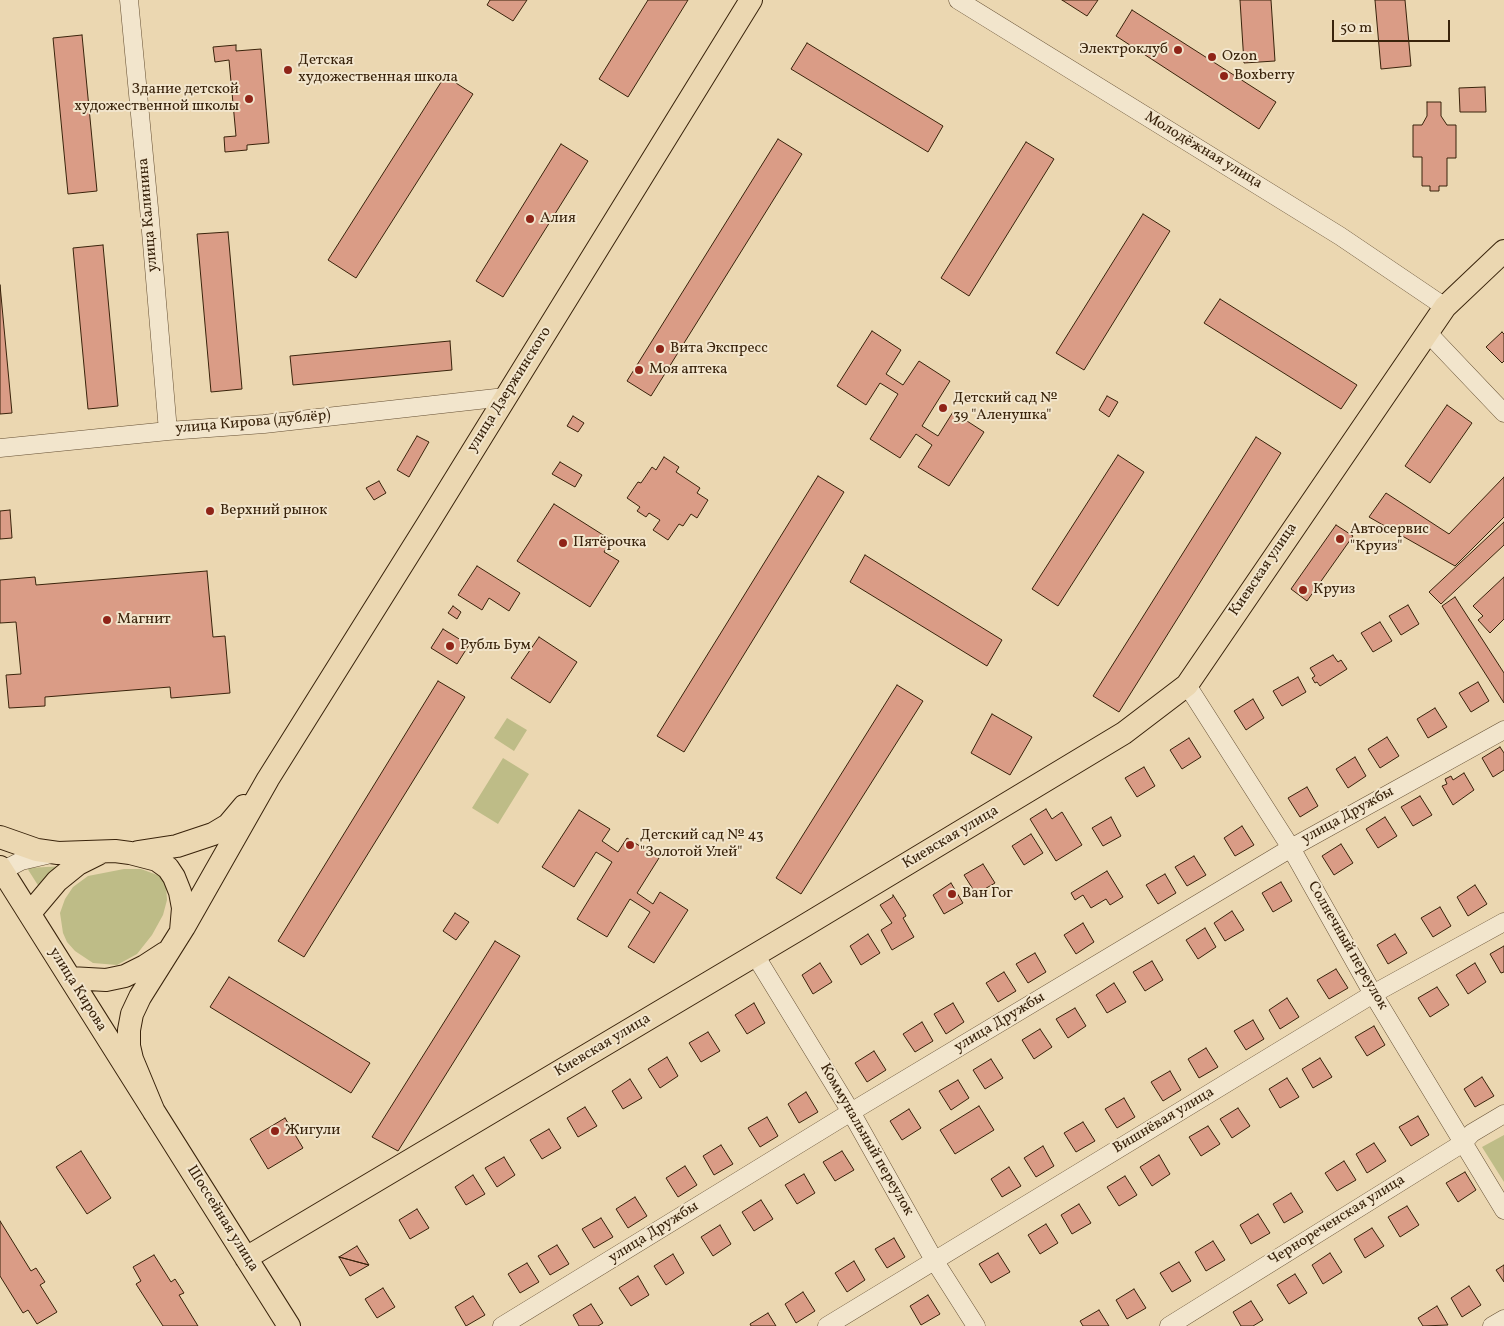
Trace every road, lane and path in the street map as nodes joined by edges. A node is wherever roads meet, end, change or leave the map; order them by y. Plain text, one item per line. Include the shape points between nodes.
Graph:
1 (129, 0) edge
2 (751, 0) edge
3 (958, 0) edge
4 (1504, 251) edge
5 (1444, 307) junction
6 (1427, 332) junction
7 (505, 397) junction
8 (1504, 413) edge
9 (168, 431) junction
10 (0, 448) edge
11 (1187, 685) junction
12 (1504, 730) edge
13 (268, 779) junction
14 (0, 837) edge
15 (1291, 848) junction
16 (58, 853) junction
17 (101, 853) junction
18 (130, 853) junction
19 (1, 870) edge
20 (30, 913) junction
21 (1504, 922) edge
22 (181, 932) junction
23 (169, 951) junction
24 (755, 955) junction
25 (70, 978) junction
26 (1373, 994) junction
27 (154, 1112) junction
28 (851, 1112) junction
29 (1504, 1114) edge
30 (1463, 1143) junction
31 (1504, 1210) edge
32 (246, 1258) junction
33 (934, 1260) junction
34 (1504, 1319) edge
35 (289, 1326) edge
36 (502, 1326) edge
37 (827, 1326) edge
38 (976, 1326) edge
39 (1169, 1326) edge
40 (1492, 1326) edge

1 - 9 street, улица Калинина
2 - 7 main road, улица Дзержинского
3 - 5 street, Молодёжная улица via 1340,236
4 - 5 main road, Киевская улица
5 - 6 main road, Киевская улица
6 - 8 street
6 - 11 main road, Киевская улица
7 - 9 street, улица Кирова (дублёр) via 264,424
7 - 13 main road, улица Дзержинского
9 - 10 street, улица Кирова (дублёр)
11 - 15 street, Солнечный переулок
11 - 24 main road, Киевская улица via 1124,733
12 - 15 street, улица Дружбы
13 - 18 main road via 228,825 214,834 177,846
13 - 22 main road
14 - 16 main road via 37,850
15 - 26 street, Солнечный переулок
15 - 28 street, улица Дружбы
16 - 17 main road
16 - 19 street via 20,861
17 - 18 main road
17 - 20 main road via 78,864 57,881
18 - 22 main road via 157,860 168,868 180,892
19 - 20 main road, улица Кирова
20 - 25 main road, улица Кирова
21 - 26 street, Вишнёвая улица
22 - 23 main road
23 - 25 main road via 124,976 106,980
23 - 27 main road via 140,997 129,1030 132,1059
24 - 28 street, Коммунальный переулок
24 - 32 main road, Киевская улица
25 - 27 main road, улица Кирова
26 - 30 street, Солнечный переулок
26 - 33 street, Вишнёвая улица
27 - 32 main road, Шоссейная улица
28 - 33 street, Коммунальный переулок
28 - 36 street, улица Дружбы
29 - 30 street, Чернореченская улица via 1472,1133
30 - 31 street, Солнечный переулок
30 - 39 street, Чернореченская улица
32 - 35 main road, Шоссейная улица
33 - 37 street, Вишнёвая улица
33 - 38 street, Коммунальный переулок
34 - 40 street

